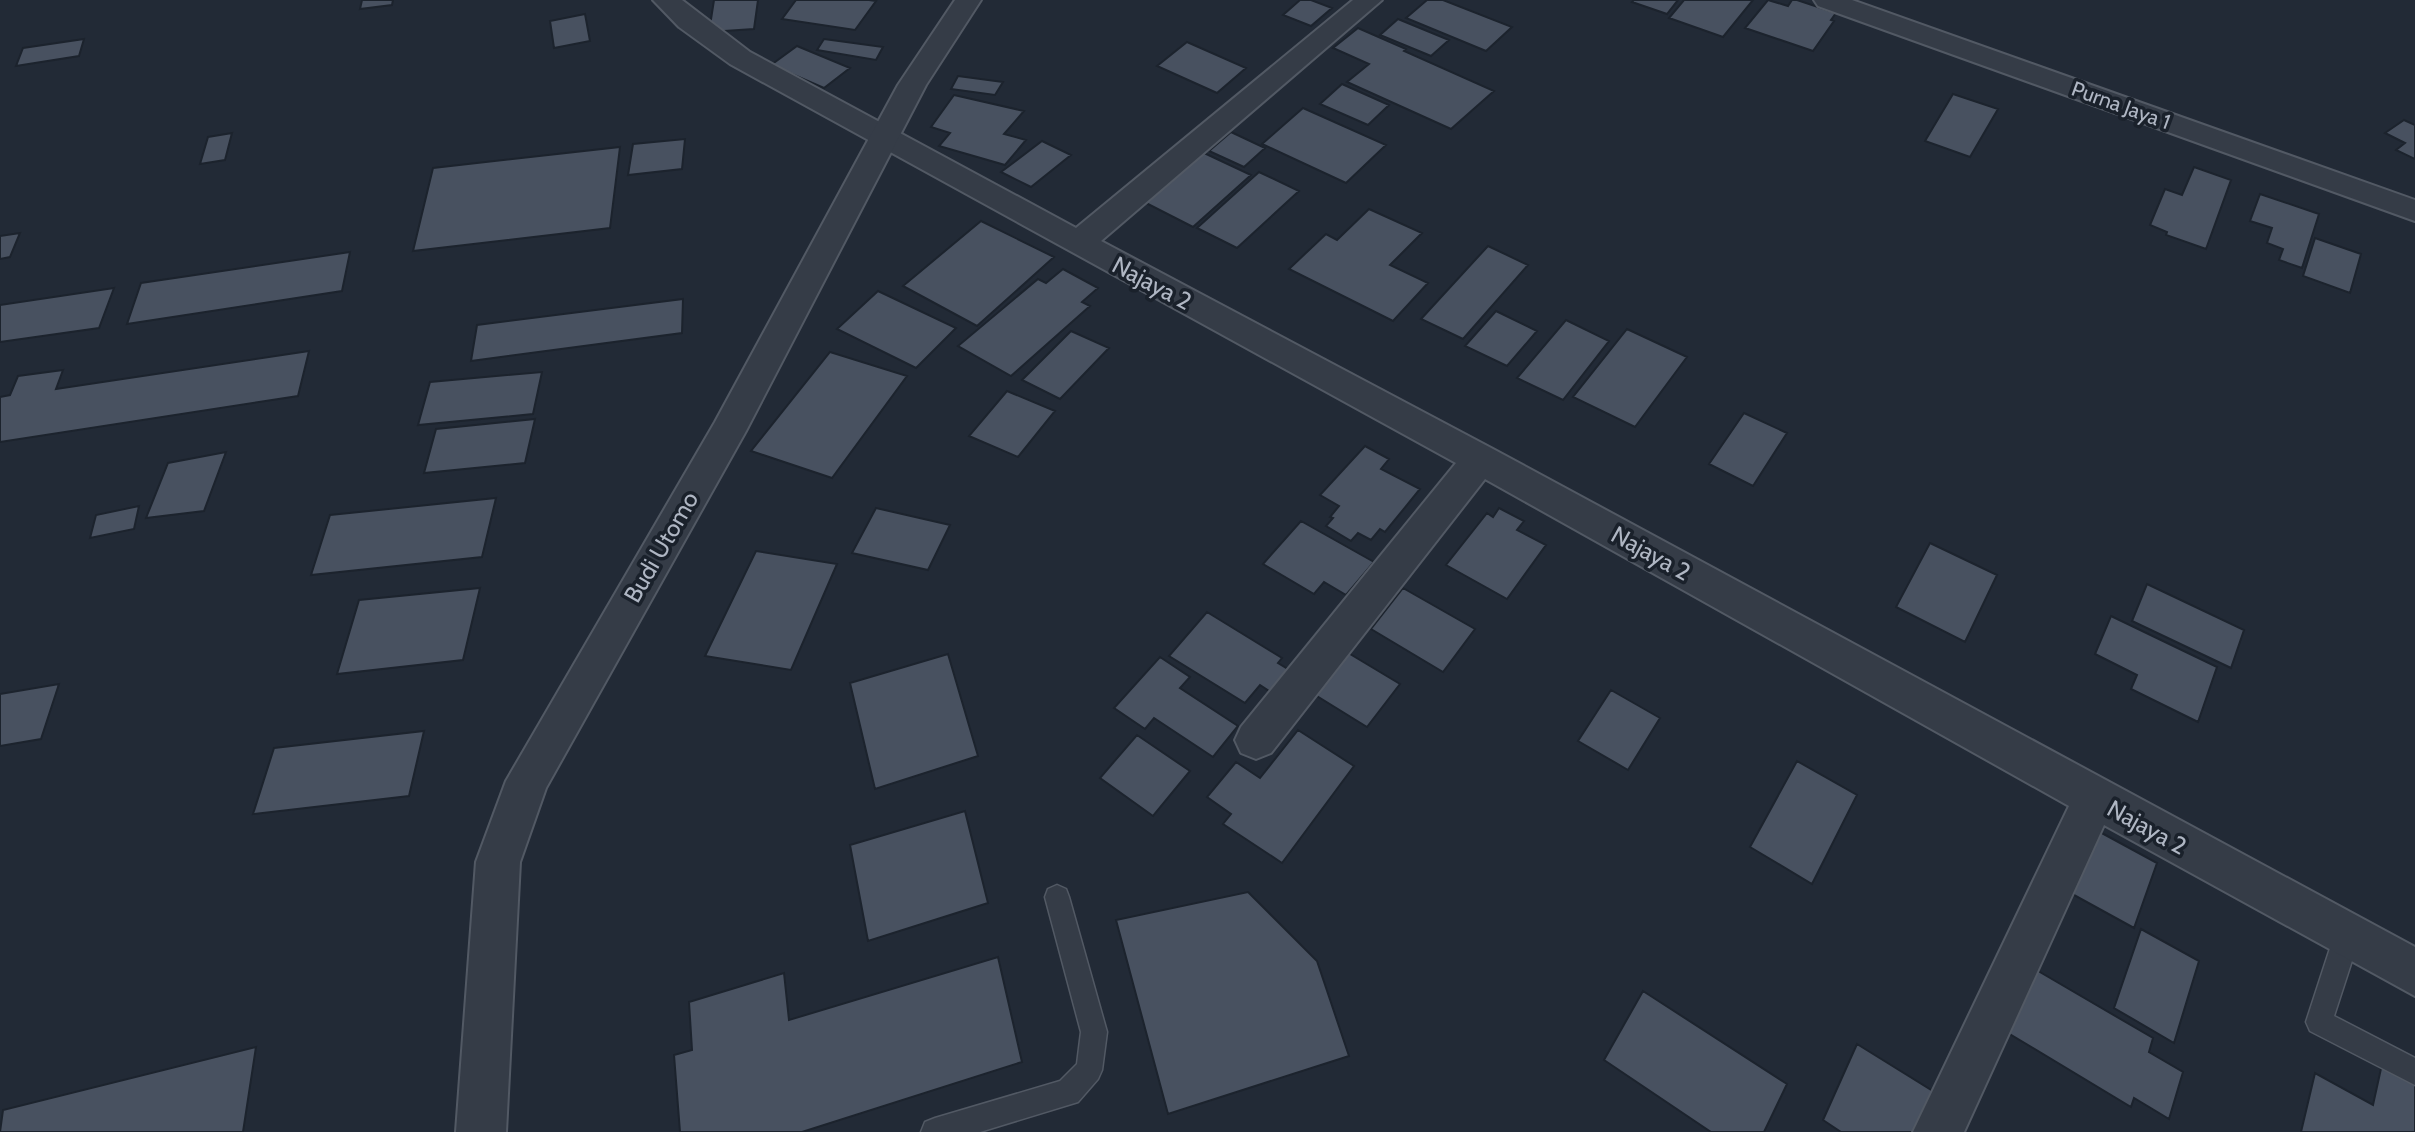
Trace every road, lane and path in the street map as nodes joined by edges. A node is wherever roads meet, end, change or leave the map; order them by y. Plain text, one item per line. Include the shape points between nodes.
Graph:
1 (666, 0) edge
2 (968, 0) edge
3 (1369, 0) edge
4 (1827, 0) edge
5 (884, 138) junction
6 (2415, 211) edge
7 (1079, 243) junction
8 (1480, 459) junction
9 (1256, 740) dead end
10 (2095, 798) junction
11 (1057, 897) dead end
12 (2347, 936) junction
13 (2415, 973) edge
14 (2415, 1072) edge
15 (481, 1132) edge
16 (934, 1132) edge
17 (1938, 1132) edge

1 - 5 street, Najaya 2 via 740,58
2 - 5 street, Budi Utomo via 912,85
3 - 7 street
4 - 6 street, Purna Jaya 1
5 - 7 street, Najaya 2
5 - 15 street, Budi Utomo via 728,431 527,781 498,862
7 - 8 street, Najaya 2
8 - 9 street
8 - 10 street, Najaya 2
10 - 12 street, Najaya 2
10 - 17 street
11 - 16 lane via 1094,1032 1089,1070 1068,1092
12 - 13 street, Najaya 2
12 - 14 lane via 2319,1022

